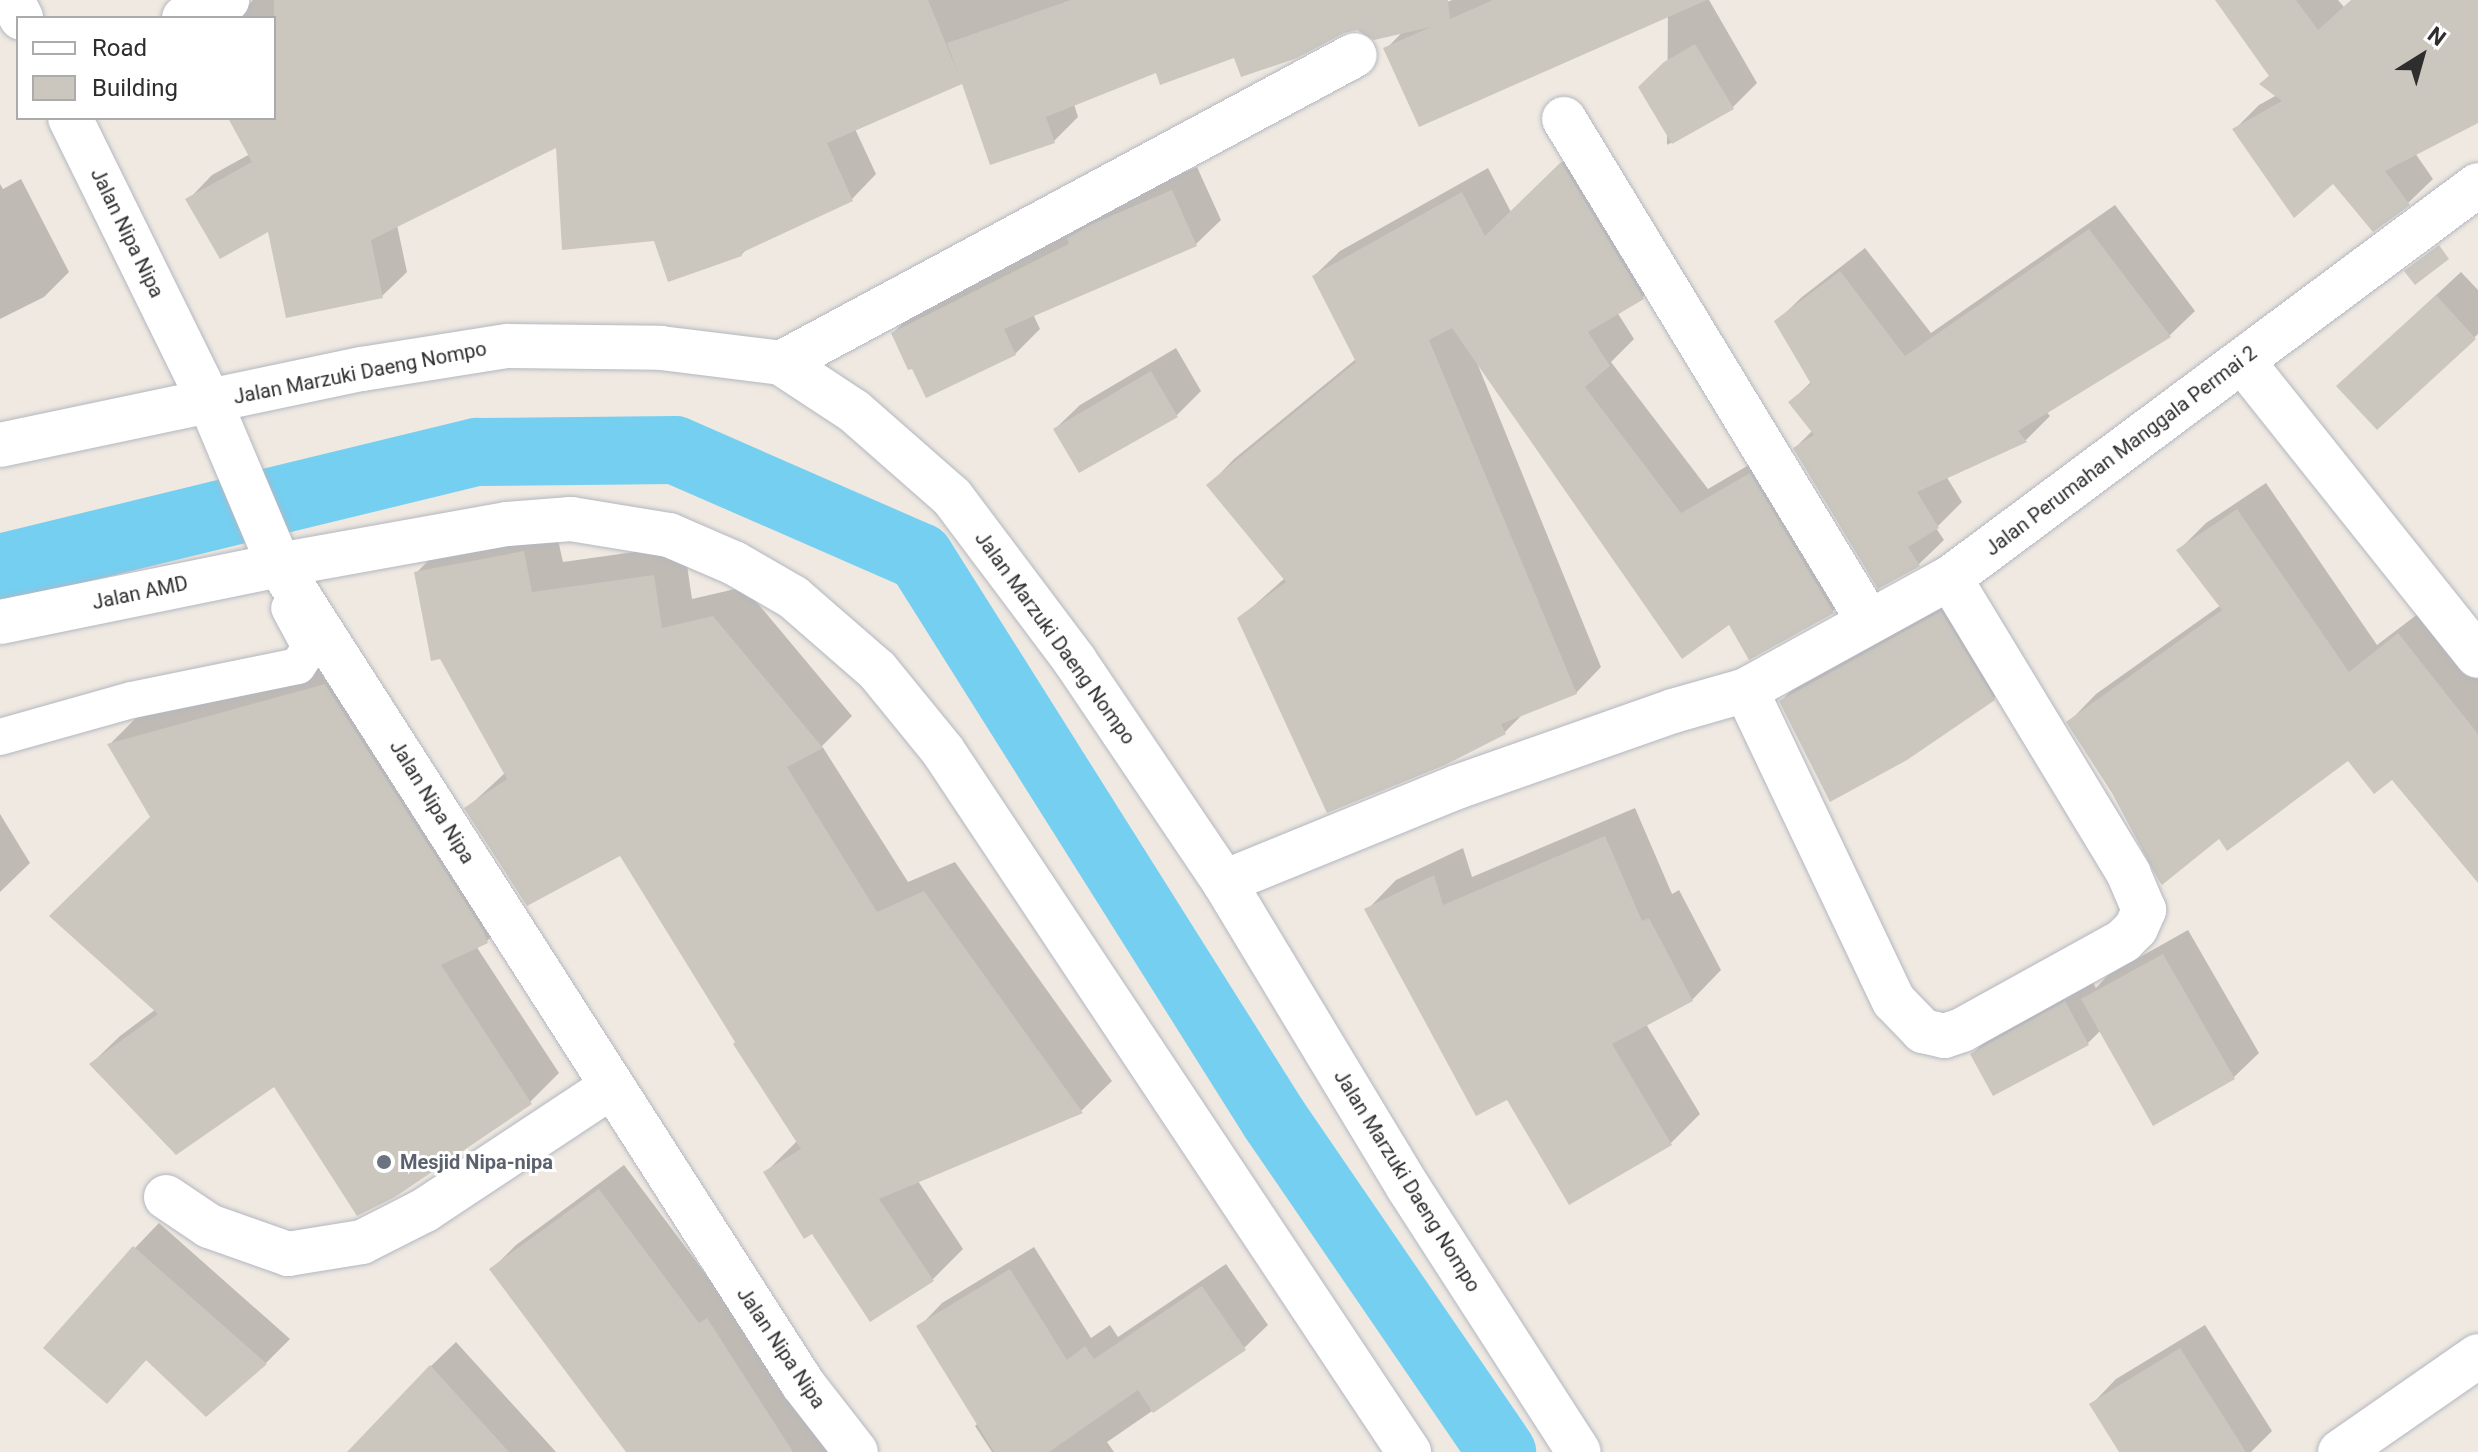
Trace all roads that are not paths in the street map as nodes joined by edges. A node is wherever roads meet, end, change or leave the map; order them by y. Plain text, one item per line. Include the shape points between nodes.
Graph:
1 (227, 0) edge
2 (189, 16) edge
3 (1355, 55) dead end
4 (1564, 119) dead end
5 (71, 120) edge
6 (2478, 185) edge
7 (2243, 362) junction
8 (781, 363) junction
9 (216, 414) junction
10 (0, 445) edge
11 (270, 555) junction
12 (1950, 578) junction
13 (1868, 620) junction
14 (0, 622) edge
15 (2478, 656) edge
16 (1746, 690) junction
17 (0, 737) edge
18 (1224, 882) junction
19 (612, 1086) junction
20 (166, 1197) dead end
21 (2478, 1356) edge
22 (856, 1452) edge
23 (1409, 1452) edge
24 (1579, 1452) edge
25 (2340, 1452) edge

1 - 2 street
3 - 8 street
4 - 13 street
5 - 9 street, Jalan Nipa Nipa
6 - 7 street, Jalan Perumahan Manggala Permai 2
7 - 12 street, Jalan Perumahan Manggala Permai 2
7 - 15 street
8 - 9 street, Jalan Marzuki Daeng Nompo via 661,348 508,346 362,369
8 - 18 street, Jalan Marzuki Daeng Nompo via 854,411 952,497 1075,661
9 - 10 street, Jalan Marzuki Daeng Nompo
9 - 11 street, Jalan Nipa Nipa
11 - 14 street, Jalan AMD
11 - 17 lane via 310,647 298,666 132,700
11 - 19 street, Jalan Nipa Nipa
11 - 23 street, Jalan AMD via 571,519 669,535 734,563 793,597 877,670 943,751
12 - 13 street, Jalan Perumahan Manggala Permai 2
12 - 16 street via 2129,874 2144,910 2123,941 1989,1015 1944,1036 1923,1031 1894,1001
13 - 16 street, Jalan Perumahan Manggala Permai 2
16 - 18 street, Jalan Perumahan Manggala Permai 2 via 1457,787
18 - 24 street, Jalan Marzuki Daeng Nompo via 1408,1187
19 - 20 street via 425,1210 362,1242 288,1254 209,1226
19 - 22 street, Jalan Nipa Nipa via 803,1384
21 - 25 street

